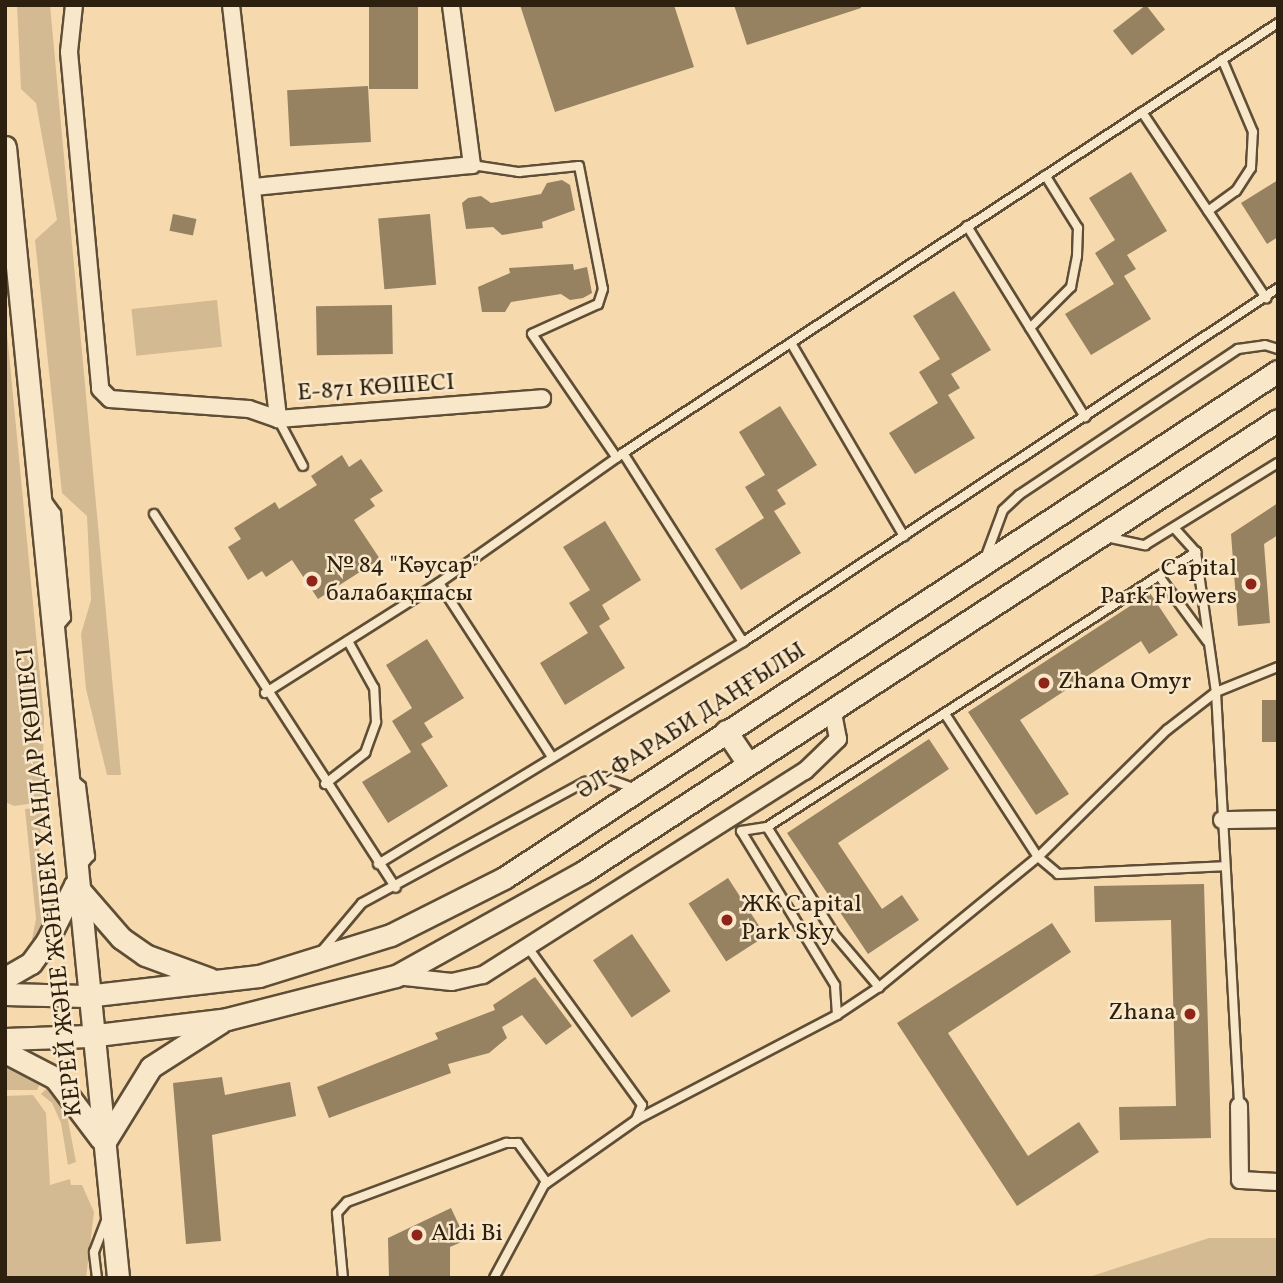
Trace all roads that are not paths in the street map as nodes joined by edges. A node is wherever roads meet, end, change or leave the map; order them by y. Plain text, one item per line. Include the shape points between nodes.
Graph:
1 (74, 5) edge
2 (231, 5) edge
3 (450, 5) edge
4 (1278, 23) edge
5 (1222, 59) junction
6 (1142, 112) junction
7 (5, 147) edge
8 (472, 165) junction
9 (1045, 175) junction
10 (255, 187) junction
11 (1208, 211) junction
12 (967, 226) junction
13 (10, 241) edge
14 (1278, 288) edge
15 (1266, 298) junction
16 (1030, 328) junction
17 (790, 343) junction
18 (1278, 349) edge
19 (1278, 370) edge
20 (542, 398) dead end
21 (1084, 417) junction
22 (278, 419) junction
23 (1278, 420) edge
24 (620, 456) junction
25 (1278, 463) edge
26 (303, 466) dead end
27 (154, 514) dead end
28 (1176, 530) junction
29 (1096, 535) junction
30 (904, 536) junction
31 (1196, 552) junction
32 (985, 562) junction
33 (1158, 576) junction
34 (439, 583) junction
35 (348, 640) junction
36 (743, 642) junction
37 (1209, 644) junction
38 (1278, 667) edge
39 (1216, 692) junction
40 (265, 693) junction
41 (832, 709) junction
42 (945, 714) junction
43 (726, 731) junction
44 (552, 757) junction
45 (748, 764) junction
46 (325, 784) junction
47 (637, 789) junction
48 (1278, 819) edge
49 (1222, 820) junction
50 (737, 826) junction
51 (767, 827) junction
52 (1038, 857) junction
53 (378, 864) junction
54 (1225, 866) junction
55 (75, 879) junction
56 (396, 888) junction
57 (527, 946) junction
58 (313, 962) junction
59 (396, 976) junction
60 (5, 978) edge
61 (215, 981) junction
62 (879, 987) junction
63 (5, 994) edge
64 (86, 996) junction
65 (837, 1015) junction
66 (227, 1019) junction
67 (89, 1036) junction
68 (5, 1039) edge
69 (5, 1052) edge
70 (1239, 1106) joint
71 (636, 1120) junction
72 (104, 1143) junction
73 (1278, 1182) edge
74 (547, 1183) junction
75 (111, 1207) junction
76 (97, 1278) edge
77 (118, 1278) edge
78 (343, 1278) edge
79 (495, 1278) edge

1 - 22 street via 69,52 100,388 110,399 249,410
2 - 10 street, Е-871 КӨШЕСІ
3 - 8 street
4 - 5 lane
5 - 6 lane
5 - 11 lane via 1253,132 1251,168 1236,191
6 - 9 lane
6 - 11 lane
7 - 13 main road, КЕРЕЙ ЖӘНЕ ЖӘНІБЕК ХАНДАР КӨШЕСІ
8 - 10 street
8 - 24 lane via 519,172 579,166 603,289 598,304 533,334
9 - 12 lane
9 - 16 lane via 1078,228 1077,256 1071,287
10 - 22 street, Е-871 КӨШЕСІ
11 - 15 lane
12 - 16 lane
12 - 17 lane
13 - 55 main road, КЕРЕЙ ЖӘНЕ ЖӘНІБЕК ХАНДАР КӨШЕСІ
14 - 15 lane
15 - 21 lane
16 - 21 lane
17 - 24 lane
17 - 30 lane
18 - 32 lane via 1265,345 1238,349 1020,495 1003,510
19 - 32 main road, ӘЛ-ФАРАБИ ДАҢҒЫЛЫ
20 - 22 street, Е-871 КӨШЕСІ
21 - 30 lane
22 - 26 lane
23 - 29 main road
24 - 34 lane
24 - 36 lane
25 - 28 lane
27 - 40 lane
28 - 29 lane via 1135,546
28 - 31 lane
29 - 41 main road
30 - 36 lane
31 - 33 lane
31 - 37 lane
32 - 43 main road, ӘЛ-ФАРАБИ ДАҢҒЫЛЫ
33 - 37 lane
33 - 42 lane
34 - 35 lane
34 - 44 lane
35 - 40 lane
35 - 46 lane via 374,688 376,722 365,753
36 - 44 lane
37 - 39 lane
38 - 39 lane
39 - 49 lane
39 - 52 lane via 1124,768
40 - 46 lane
41 - 45 main road
41 - 50 street via 838,739 824,756
42 - 51 lane
42 - 52 lane
43 - 45 main road
43 - 47 main road, ӘЛ-ФАРАБИ ДАҢҒЫЛЫ
44 - 53 lane
45 - 59 main road via 561,885
46 - 53 lane
47 - 56 lane via 603,777 585,782
47 - 58 main road, ӘЛ-ФАРАБИ ДАҢҒЫЛЫ via 504,878 391,935
48 - 49 street
49 - 54 lane
50 - 51 lane
50 - 57 street
50 - 65 lane via 835,985
51 - 62 lane via 834,934
52 - 54 lane via 1058,874
52 - 62 lane
53 - 56 lane
54 - 70 lane
55 - 60 main road via 47,942 31,962
55 - 61 main road via 121,938 145,956
55 - 64 main road, КЕРЕЙ ЖӘНЕ ЖӘНІБЕК ХАНДАР КӨШЕСІ
56 - 58 lane via 354,909
57 - 59 street via 483,975 452,982
57 - 71 lane via 642,1105
58 - 61 main road, ӘЛ-ФАРАБИ ДАҢҒЫЛЫ
59 - 66 main road
61 - 64 main road, ӘЛ-ФАРАБИ ДАҢҒЫЛЫ
62 - 65 lane
63 - 64 main road, ӘЛ-ФАРАБИ ДАҢҒЫЛЫ
64 - 67 main road, КЕРЕЙ ЖӘНЕ ЖӘНІБЕК ХАНДАР КӨШЕСІ
65 - 71 lane
66 - 67 main road
66 - 72 main road via 151,1067
67 - 68 main road
67 - 72 main road, КЕРЕЙ ЖӘНЕ ЖӘНІБЕК ХАНДАР КӨШЕСІ
69 - 72 main road via 55,1078
70 - 73 street via 1240,1180
71 - 74 lane
72 - 75 main road, КЕРЕЙ ЖӘНЕ ЖӘНІБЕК ХАНДАР КӨШЕСІ
74 - 78 lane via 518,1143 506,1143 347,1202 337,1213
74 - 79 lane
75 - 76 lane via 94,1252
75 - 77 main road, КЕРЕЙ ЖӘНЕ ЖӘНІБЕК ХАНДАР КӨШЕСІ

